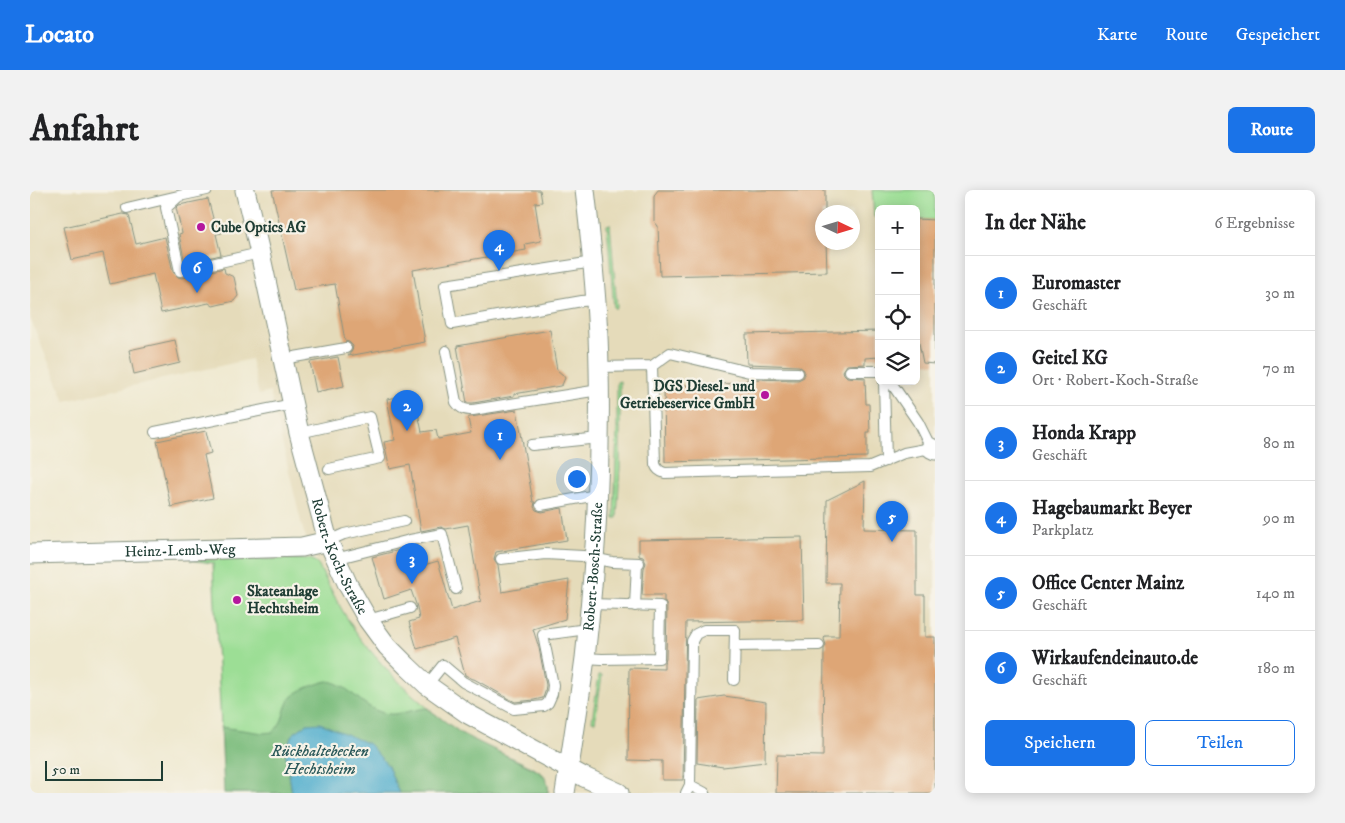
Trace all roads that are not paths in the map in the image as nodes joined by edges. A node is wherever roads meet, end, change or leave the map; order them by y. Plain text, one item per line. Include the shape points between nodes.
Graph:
1 (207, 190) edge
2 (245, 190) edge
3 (585, 190) edge
4 (179, 196) junction
5 (127, 208) dead end
6 (260, 253) junction
7 (593, 262) junction
8 (596, 300) junction
9 (346, 348) dead end
10 (446, 351) dead end
11 (283, 359) junction
12 (652, 366) junction
13 (599, 367) junction
14 (850, 371) dead end
15 (875, 371) edge
16 (798, 373) dead end
17 (884, 385) edge
18 (893, 385) edge
19 (600, 390) junction
20 (293, 404) junction
21 (155, 432) dead end
22 (299, 433) junction
23 (599, 438) junction
24 (532, 445) dead end
25 (933, 449) edge
26 (886, 460) junction
27 (330, 469) dead end
28 (597, 495) junction
29 (540, 505) dead end
30 (404, 521) dead end
31 (328, 541) junction
32 (30, 554) edge
33 (594, 558) junction
34 (335, 559) junction
35 (501, 559) dead end
36 (456, 590) dead end
37 (590, 604) junction
38 (635, 606) junction
39 (410, 608) dead end
40 (368, 620) junction
41 (588, 629) junction
42 (819, 645) dead end
43 (734, 646) junction
44 (585, 658) junction
45 (734, 680) dead end
46 (427, 685) junction
47 (569, 768) junction
48 (688, 789) edge
49 (565, 793) edge
50 (619, 793) edge
51 (705, 793) edge

1 - 4 lane
2 - 6 street, Robert-Koch-Straße
3 - 7 street, Robert-Bosch-Straße
4 - 5 lane
4 - 6 lane via 166,208 180,271
6 - 11 street, Robert-Koch-Straße
7 - 8 street, Robert-Bosch-Straße
7 - 8 lane via 445,285 452,324
8 - 13 street, Robert-Bosch-Straße
9 - 11 lane
10 - 19 lane via 456,402 466,410
11 - 20 street, Robert-Koch-Straße
12 - 13 lane
12 - 16 lane via 670,353 749,372
12 - 26 lane via 655,464 660,471 870,467
13 - 19 street, Robert-Bosch-Straße
14 - 15 lane
17 - 26 lane
18 - 25 lane
19 - 23 street, Robert-Bosch-Straße
20 - 21 lane
20 - 22 street, Robert-Koch-Straße
22 - 27 lane via 370,417 380,458
22 - 31 street, Robert-Koch-Straße
23 - 24 lane
23 - 28 street, Robert-Bosch-Straße
25 - 26 lane
28 - 29 lane
28 - 33 street, Robert-Bosch-Straße
30 - 31 lane via 344,534
31 - 32 street, Heinz-Lemb-Weg via 302,547
31 - 34 street, Robert-Koch-Straße
33 - 35 lane via 545,554
33 - 37 street, Robert-Bosch-Straße
33 - 38 lane via 638,563
34 - 36 lane via 442,534
34 - 40 street, Robert-Koch-Straße
37 - 38 lane
37 - 41 street, Robert-Bosch-Straße
38 - 44 lane via 660,606 659,658
39 - 40 lane
40 - 46 street, Robert-Koch-Straße via 388,646
41 - 44 street, Robert-Bosch-Straße
41 - 46 lane via 542,635 553,685 552,694 544,706 514,709 463,682 443,665
42 - 43 lane
43 - 45 lane
43 - 48 lane via 735,630 704,630 692,641
44 - 47 street, Robert-Bosch-Straße
46 - 47 street, Robert-Koch-Straße via 468,714
47 - 49 street, Robert-Bosch-Straße
47 - 50 street, Robert-Koch-Straße
48 - 51 lane

